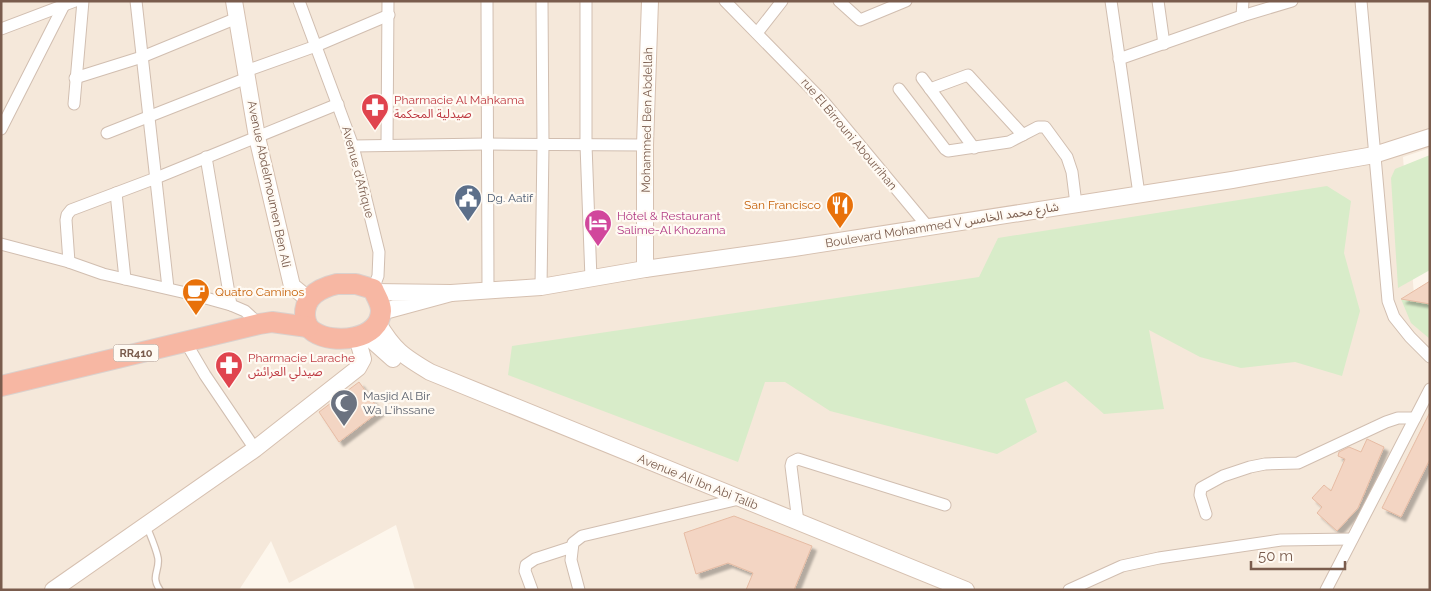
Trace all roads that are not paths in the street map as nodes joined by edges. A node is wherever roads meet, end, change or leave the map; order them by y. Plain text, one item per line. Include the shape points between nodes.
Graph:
1 (83, 1) edge
2 (136, 1) edge
3 (234, 1) edge
4 (299, 1) edge
5 (388, 1) edge
6 (487, 1) edge
7 (542, 1) edge
8 (586, 1) edge
9 (650, 1) edge
10 (725, 1) edge
11 (782, 1) edge
12 (839, 1) edge
13 (906, 1) edge
14 (1111, 1) edge
15 (1158, 1) edge
16 (1243, 1) edge
17 (1292, 1) edge
18 (1361, 1) edge
19 (69, 3) edge
20 (389, 15) junction
21 (1242, 16) junction
22 (237, 18) junction
23 (1, 29) edge
24 (757, 33) junction
25 (1164, 44) junction
26 (316, 46) junction
27 (142, 57) junction
28 (1119, 60) junction
29 (246, 75) junction
30 (75, 78) junction
31 (922, 78) dead end
32 (899, 89) dead end
33 (930, 89) junction
34 (74, 104) dead end
35 (338, 104) junction
36 (148, 117) junction
37 (1, 129) edge
38 (107, 133) dead end
39 (1023, 135) junction
40 (257, 137) junction
41 (1430, 137) edge
42 (487, 144) junction
43 (387, 145) junction
44 (542, 145) junction
45 (586, 145) junction
46 (645, 145) junction
47 (353, 146) junction
48 (974, 148) junction
49 (1374, 155) junction
50 (206, 157) junction
51 (156, 178) junction
52 (116, 192) junction
53 (1140, 194) junction
54 (1076, 204) junction
55 (928, 227) junction
56 (1, 244) edge
57 (70, 262) junction
58 (645, 269) junction
59 (125, 279) junction
60 (591, 279) junction
61 (541, 287) junction
62 (168, 288) junction
63 (374, 290) junction
64 (488, 290) junction
65 (450, 293) junction
66 (308, 300) junction
67 (232, 305) junction
68 (265, 323) junction
69 (370, 326) junction
70 (308, 327) junction
71 (185, 341) junction
72 (1430, 357) edge
73 (1, 386) edge
74 (1430, 389) edge
75 (1415, 418) junction
76 (255, 449) junction
77 (739, 499) junction
78 (945, 505) dead end
79 (1206, 514) dead end
80 (798, 522) junction
81 (146, 525) junction
82 (1352, 539) junction
83 (572, 547) junction
84 (53, 590) edge
85 (160, 590) edge
86 (532, 590) edge
87 (579, 590) edge
88 (966, 590) edge
89 (1069, 590) edge
90 (1326, 590) edge

1 - 30 street
2 - 27 street
3 - 22 street, Avenue Abdelmoumen Ben Ali
4 - 26 street, Avenue d'Afrique
5 - 20 street
6 - 42 street
7 - 44 street
8 - 45 street
9 - 46 street, Mohammed Ben Abdellah
10 - 24 street, rue El Birrouni Abourrihan
11 - 24 street
12 - 13 street via 860,20
14 - 28 street
15 - 25 street
16 - 21 street
17 - 21 street
18 - 49 street
19 - 23 street
19 - 37 street
20 - 26 street
20 - 43 street
21 - 25 street
22 - 27 street
22 - 29 street, Avenue Abdelmoumen Ben Ali
24 - 55 street, rue El Birrouni Abourrihan via 824,102
25 - 28 street
26 - 29 street
26 - 35 street, Avenue d'Afrique
27 - 30 street
27 - 36 street
28 - 53 street
29 - 36 street
29 - 40 street, Avenue Abdelmoumen Ben Ali
30 - 34 street
31 - 33 street
32 - 48 street via 948,151
33 - 39 street via 968,75
33 - 48 street
35 - 40 street
35 - 47 street, Avenue d'Afrique
36 - 38 street
36 - 51 street
39 - 48 street via 1009,142
39 - 54 street via 1045,127 1067,157
40 - 50 street
40 - 66 street, Avenue Abdelmoumen Ben Ali via 292,286
41 - 49 street, Boulevard Mohammed V شارع محمد الخامس
42 - 43 street
42 - 44 street
42 - 64 street
43 - 47 street
44 - 45 street
44 - 61 street
45 - 46 street
45 - 60 street
46 - 58 street, Mohammed Ben Abdellah
47 - 63 street, Avenue d'Afrique via 379,252
49 - 53 street, Boulevard Mohammed V شارع محمد الخامس
49 - 72 street via 1388,301 1394,317
50 - 51 street
50 - 67 street
51 - 52 street
51 - 62 street
52 - 57 street via 68,212
52 - 59 street
53 - 54 street, Boulevard Mohammed V شارع محمد الخامس
54 - 55 street, Boulevard Mohammed V شارع محمد الخامس
55 - 58 street, Boulevard Mohammed V شارع محمد الخامس
56 - 57 street
57 - 59 street
58 - 60 street, Boulevard Mohammed V شارع محمد الخامس
59 - 62 street
60 - 61 street, Boulevard Mohammed V شارع محمد الخامس
61 - 64 street, Boulevard Mohammed V شارع محمد الخامس
62 - 67 street
63 - 65 street, Boulevard Mohammed V شارع محمد الخامس
63 - 66 highway, RR410 via 356,284 337,284 316,292
63 - 69 highway via 381,304
64 - 65 street, Boulevard Mohammed V شارع محمد الخامس
65 - 69 street, Boulevard Mohammed V شارع محمد الخامس
66 - 68 highway, RR410
66 - 70 highway via 305,306
67 - 68 street
68 - 70 highway, RR410
68 - 71 highway, RR410
69 - 70 highway, RR410 via 344,338 316,333
69 - 76 street via 358,368
69 - 77 street, Avenue Ali Ibn Abi Talib via 394,348 430,372
71 - 73 highway, RR410
71 - 76 street
74 - 75 street
75 - 79 street via 1386,422 1298,463 1265,464 1223,476 1201,488
75 - 82 street
76 - 81 street
77 - 80 street, Avenue Ali Ibn Abi Talib
77 - 83 street via 582,536
78 - 80 street via 798,459 791,466
80 - 88 street, Avenue Ali Ibn Abi Talib
81 - 84 street
81 - 85 lane via 158,560 155,579
82 - 89 street via 1282,540 1159,558 1122,566
82 - 90 street
83 - 86 street via 526,565
83 - 87 street via 570,560

